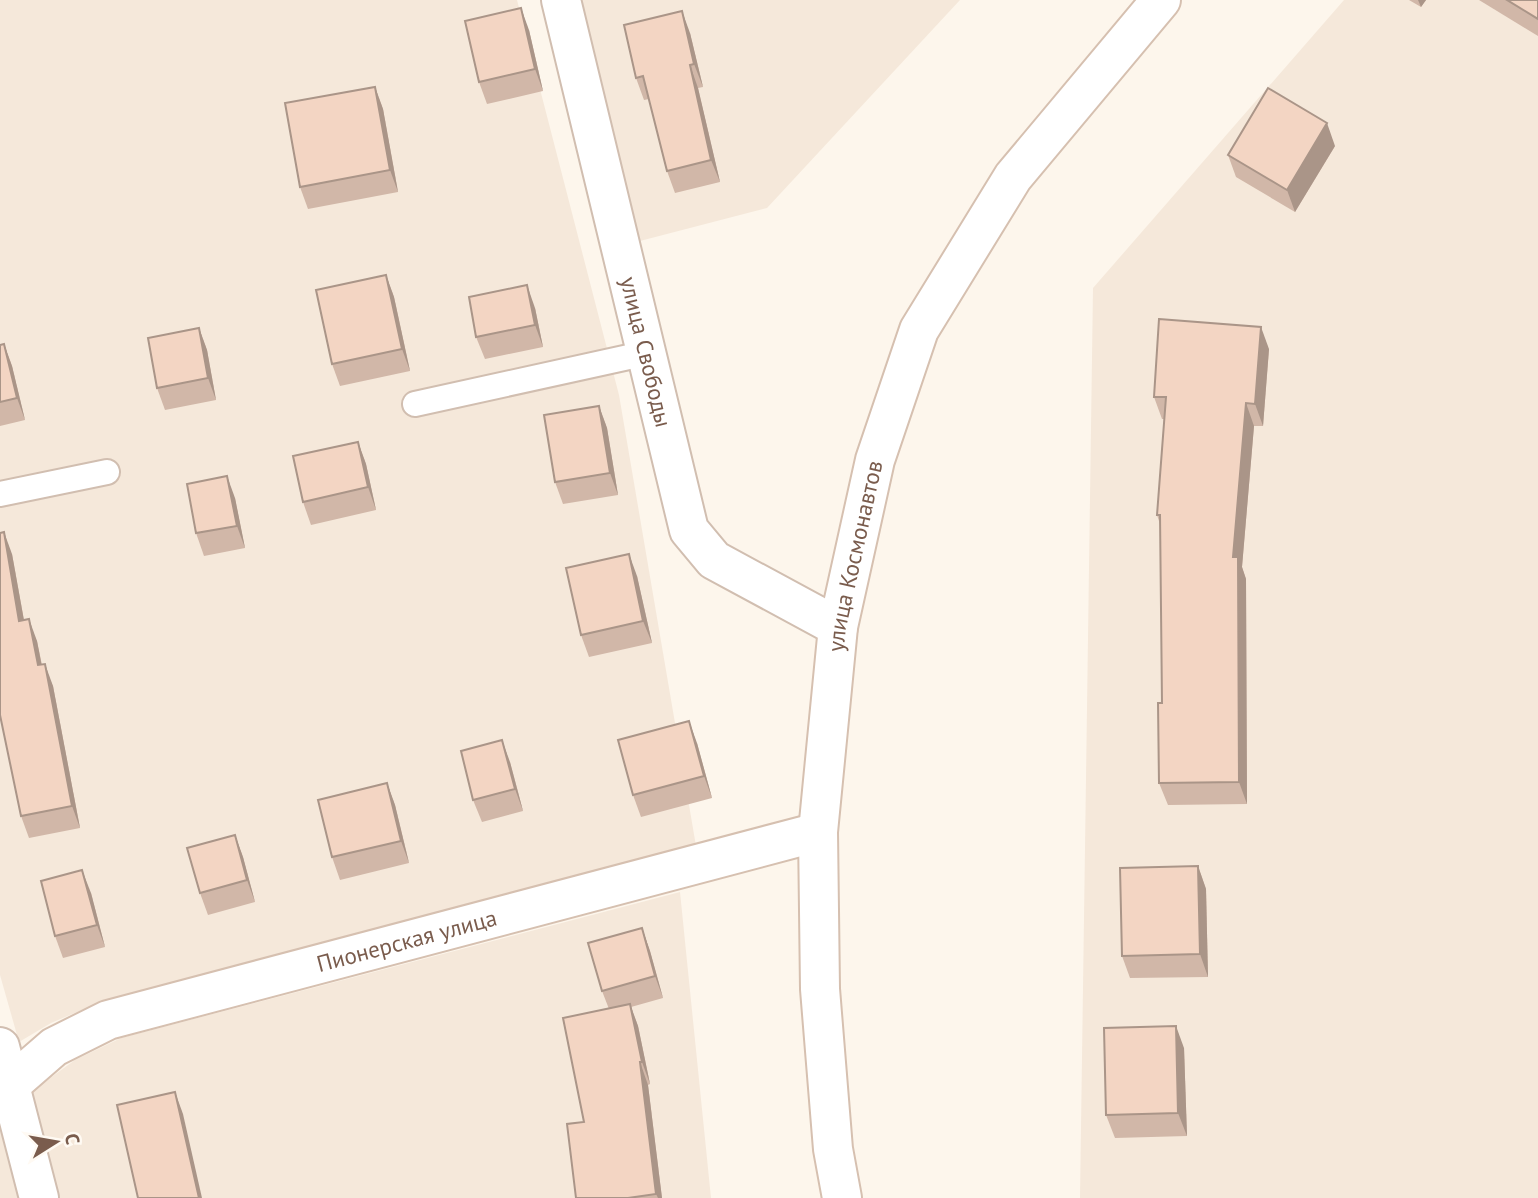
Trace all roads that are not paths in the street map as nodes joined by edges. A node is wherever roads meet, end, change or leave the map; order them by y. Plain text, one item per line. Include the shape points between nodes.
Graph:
1 (561, 0) edge
2 (1161, 0) edge
3 (647, 353) junction
4 (415, 404) dead end
5 (107, 472) dead end
6 (0, 494) edge
7 (838, 628) junction
8 (818, 832) junction
9 (0, 1047) edge
10 (5, 1088) edge
11 (39, 1198) edge
12 (842, 1198) edge

1 - 3 street, улица Свободы
2 - 7 street, улица Космонавтов via 1013,177 919,330 875,460
3 - 4 lane
3 - 7 street, улица Свободы via 689,530 714,560
5 - 6 lane
7 - 8 street, улица Космонавтов
8 - 10 street, Пионерская улица via 108,1020 54,1047
8 - 12 street, улица Космонавтов via 820,989 833,1149
9 - 10 street
10 - 11 street

